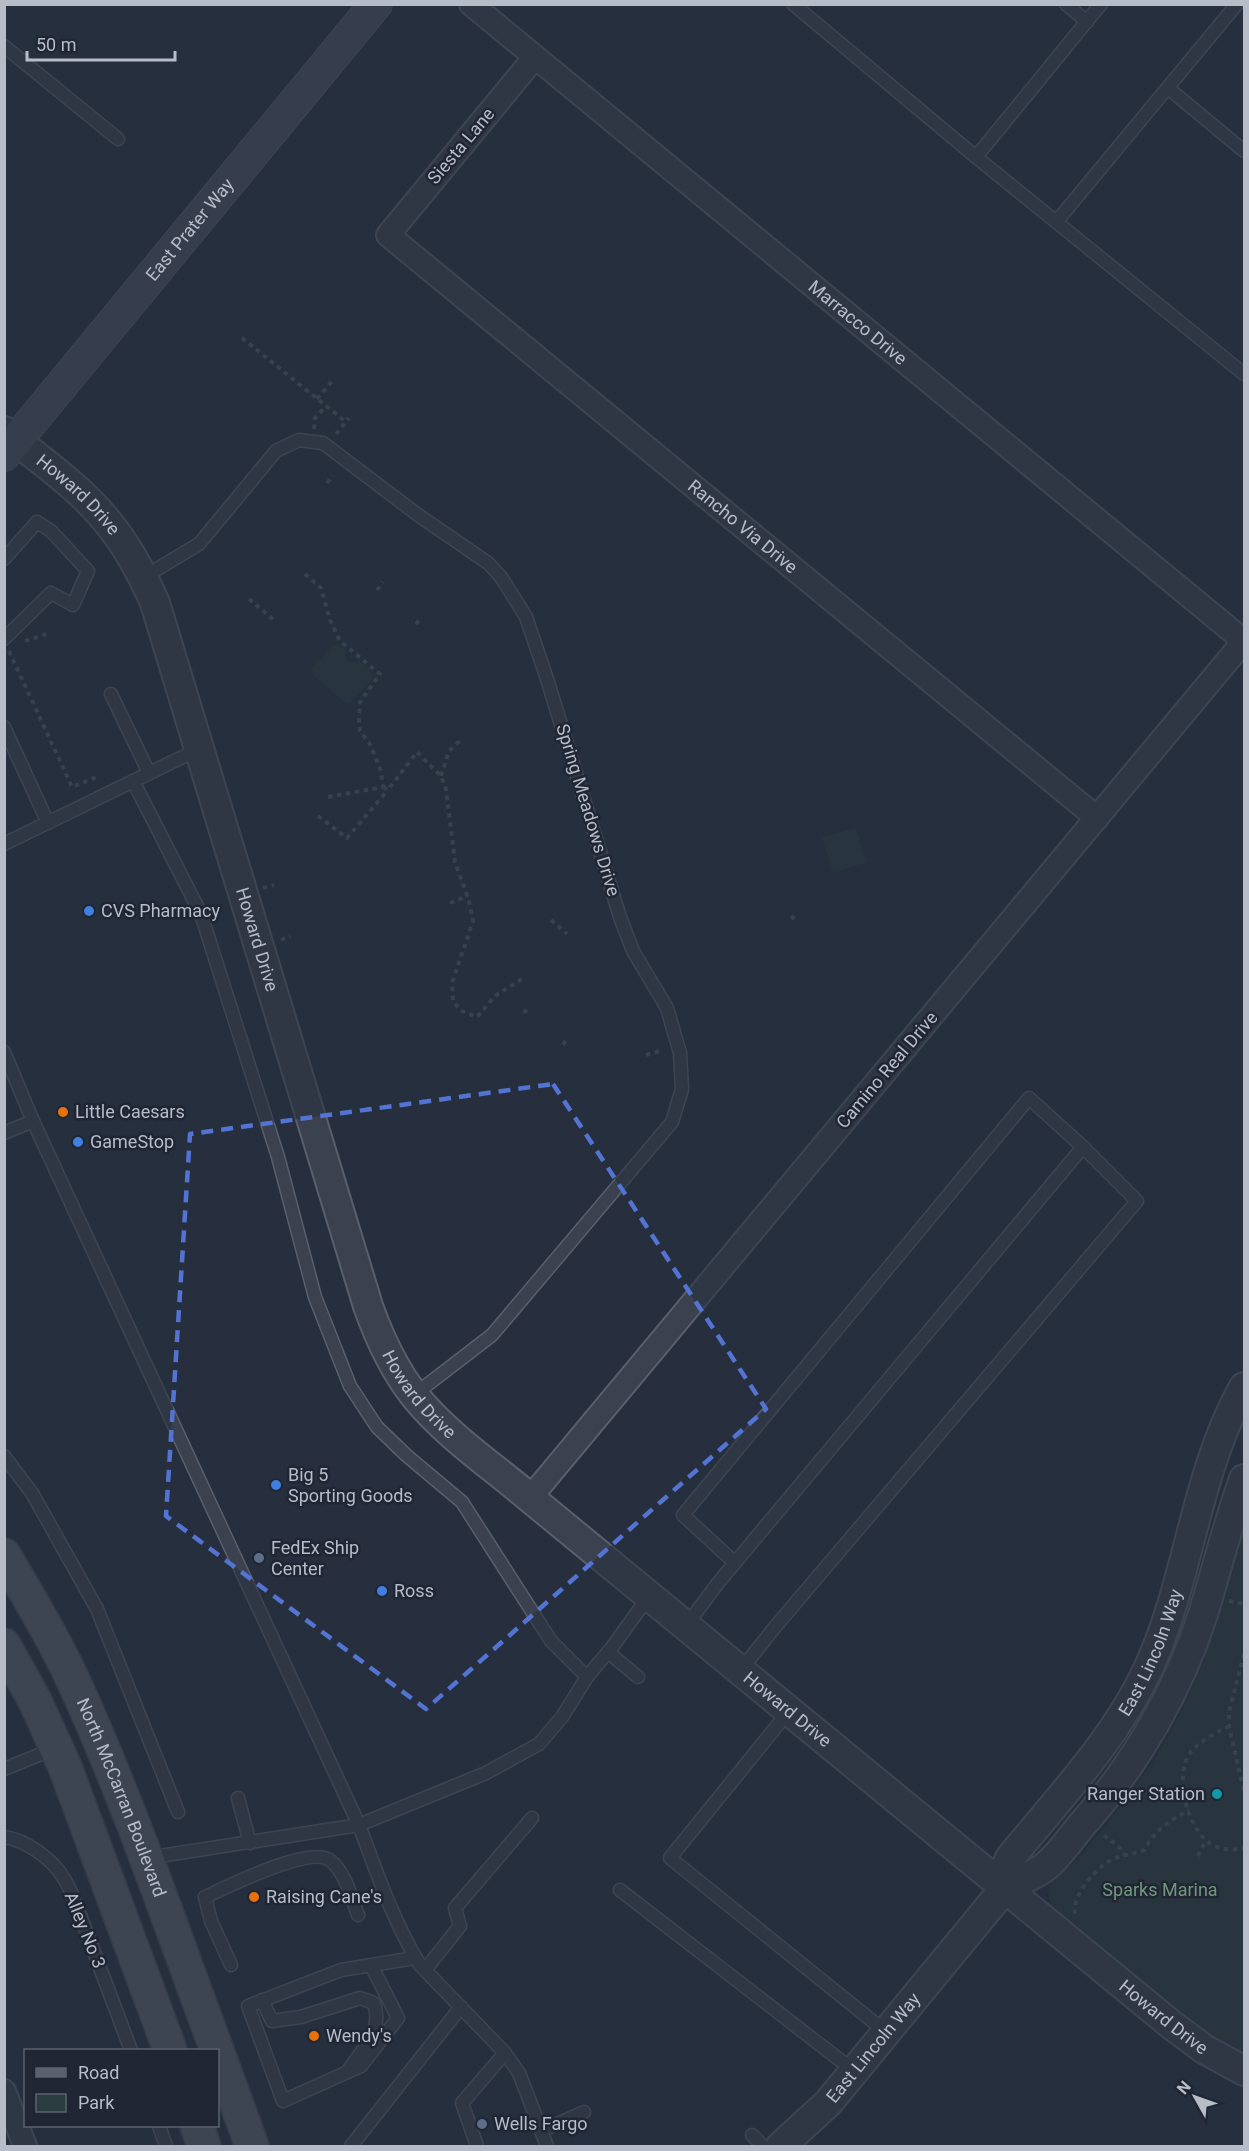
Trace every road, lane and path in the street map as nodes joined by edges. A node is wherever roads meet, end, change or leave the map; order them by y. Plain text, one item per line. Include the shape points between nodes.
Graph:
1 (375, 4) edge
2 (471, 4) edge
3 (793, 4) edge
4 (1066, 4) edge
5 (1101, 4) edge
6 (1237, 4) edge
7 (1087, 22) junction
8 (4, 46) edge
9 (535, 57) junction
10 (1168, 88) junction
11 (118, 139) dead end
12 (1245, 151) edge
13 (976, 157) junction
14 (1057, 221) junction
15 (388, 235) joint
16 (242, 338) dead end
17 (1245, 374) edge
18 (332, 381) dead end
19 (317, 399) junction
20 (326, 406) junction
21 (314, 430) dead end
22 (333, 436) dead end
23 (8, 442) edge
24 (333, 475) dead end
25 (327, 483) dead end
26 (4, 559) edge
27 (305, 574) dead end
28 (144, 577) junction
29 (383, 582) dead end
30 (377, 590) dead end
31 (249, 598) dead end
32 (420, 619) dead end
33 (274, 620) dead end
34 (416, 624) dead end
35 (50, 633) dead end
36 (1245, 641) edge
37 (10, 643) edge
38 (21, 643) dead end
39 (111, 694) dead end
40 (4, 727) edge
41 (462, 739) dead end
42 (199, 749) junction
43 (149, 773) junction
44 (99, 776) dead end
45 (441, 776) junction
46 (133, 781) junction
47 (383, 787) junction
48 (388, 790) junction
49 (328, 797) dead end
50 (318, 816) dead end
51 (1097, 818) junction
52 (48, 823) junction
53 (4, 844) edge
54 (468, 896) junction
55 (450, 903) dead end
56 (791, 916) dead end
57 (551, 920) dead end
58 (796, 921) dead end
59 (567, 934) dead end
60 (522, 980) dead end
61 (530, 1006) dead end
62 (524, 1013) dead end
63 (567, 1038) dead end
64 (563, 1045) dead end
65 (660, 1051) dead end
66 (4, 1052) edge
67 (646, 1054) dead end
68 (33, 1121) junction
69 (4, 1133) edge
70 (1083, 1147) junction
71 (1245, 1387) edge
72 (414, 1395) junction
73 (4, 1456) edge
74 (1245, 1479) edge
75 (530, 1498) junction
76 (4, 1555) edge
77 (735, 1563) junction
78 (649, 1596) junction
79 (1228, 1600) dead end
80 (1245, 1604) edge
81 (686, 1626) junction
82 (4, 1645) edge
83 (608, 1652) junction
84 (1245, 1654) edge
85 (740, 1671) junction
86 (587, 1677) junction
87 (638, 1677) dead end
88 (789, 1711) junction
89 (1229, 1726) junction
90 (56, 1748) junction
91 (4, 1769) edge
92 (1245, 1792) edge
93 (238, 1798) dead end
94 (1189, 1810) junction
95 (178, 1812) dead end
96 (532, 1818) dead end
97 (359, 1825) junction
98 (1103, 1834) dead end
99 (4, 1837) edge
100 (1206, 1840) junction
101 (250, 1844) junction
102 (1245, 1848) edge
103 (1125, 1855) junction
104 (1198, 1856) dead end
105 (145, 1858) junction
106 (1005, 1888) junction
107 (620, 1890) dead end
108 (358, 1915) dead end
109 (1076, 1917) dead end
110 (416, 1958) junction
111 (231, 1965) dead end
112 (371, 1965) junction
113 (425, 1970) junction
114 (262, 2000) junction
115 (460, 2007) junction
116 (886, 2032) junction
117 (131, 2049) edge
118 (170, 2049) edge
119 (216, 2049) edge
120 (505, 2053) junction
121 (219, 2057) edge
122 (1245, 2070) edge
123 (854, 2071) junction
124 (347, 2072) junction
125 (4, 2091) edge
126 (584, 2112) dead end
127 (159, 2127) edge
128 (197, 2127) edge
129 (541, 2131) junction
130 (752, 2134) dead end
131 (25, 2146) edge
132 (166, 2146) edge
133 (204, 2146) edge
134 (252, 2146) edge
135 (351, 2146) edge
136 (477, 2146) edge
137 (547, 2146) edge
138 (763, 2146) edge
139 (781, 2146) edge

1 - 23 main road, East Prater Way
2 - 9 street, Marracco Drive
3 - 13 lane
4 - 7 lane
5 - 7 lane
6 - 10 lane
7 - 13 lane
8 - 11 lane
9 - 15 street, Siesta Lane
9 - 36 street, Marracco Drive
10 - 12 lane
10 - 14 lane
13 - 14 lane
14 - 17 lane
15 - 51 street, Rancho Via Drive
16 - 19 path
18 - 19 path
19 - 20 path
20 - 21 path via 315,418
20 - 22 path via 347,420
23 - 28 street, Howard Drive via 79,493 105,518
24 - 25 path
26 - 37 lane via 37,522 51,531 88,571 73,605 51,593
27 - 47 path via 321,588 340,641 380,674 360,702 359,720 360,731 381,771
28 - 42 street, Howard Drive
28 - 72 lane, Spring Meadows Drive via 199,544 276,451 299,440 322,443 488,563 526,617 633,951 667,1008 680,1053 682,1089 672,1122 492,1335
29 - 30 path
31 - 33 path
32 - 34 path
35 - 38 path
36 - 51 street, Camino Real Drive
37 - 44 path via 9,650 72,787
39 - 43 lane
40 - 52 lane
41 - 45 path via 449,751
42 - 43 lane
42 - 72 street, Howard Drive via 368,1306 394,1365
43 - 46 lane
45 - 48 path via 417,752
45 - 54 path via 455,862
46 - 52 lane
46 - 86 lane via 201,914 278,1156 315,1297 350,1386 377,1426 462,1502 551,1641
47 - 48 path
47 - 49 path
48 - 50 path via 347,838
51 - 75 street, Camino Real Drive
52 - 53 lane
54 - 55 path
54 - 60 path via 473,921 452,983 453,1002 477,1017 495,996
56 - 58 path
57 - 59 path
61 - 62 path
63 - 64 path
65 - 67 path
66 - 68 lane
68 - 69 lane
68 - 97 lane
70 - 77 lane
70 - 77 lane via 1029,1098 683,1515
70 - 85 lane via 1137,1201
71 - 106 street, East Lincoln Way via 1219,1444 1147,1671 1093,1756 1010,1858
72 - 75 street, Howard Drive via 440,1423
73 - 95 lane via 32,1493 98,1609
74 - 106 street, East Lincoln Way via 1202,1616 1159,1715 1119,1778 1046,1866
75 - 78 street, Howard Drive
76 - 105 main road, North McCarran Boulevard via 77,1689
77 - 81 lane
78 - 81 street, Howard Drive
78 - 83 lane
79 - 80 path
81 - 85 street, Howard Drive
82 - 90 main road
83 - 86 lane
83 - 87 lane
84 - 89 path via 1229,1712
85 - 88 street, Howard Drive
86 - 97 lane via 562,1717 538,1744 486,1773
88 - 106 street, Howard Drive
88 - 116 lane via 670,1858
89 - 92 path
89 - 94 path via 1191,1752 1182,1773
90 - 91 lane
90 - 118 main road
93 - 101 lane
94 - 100 path
94 - 103 path via 1162,1826 1144,1850
96 - 113 lane via 455,1908 460,1926
97 - 101 lane
97 - 110 lane via 388,1903
98 - 103 path
99 - 117 lane, Alley No 3 via 29,1847 63,1876
100 - 102 path via 1216,1847
100 - 104 path
101 - 105 lane
103 - 109 path via 1111,1860 1095,1874 1077,1899
105 - 119 main road, North McCarran Boulevard
106 - 116 street, East Lincoln Way
106 - 122 street, Howard Drive via 1173,2026 1204,2049
107 - 123 lane
108 - 111 lane via 341,1872 329,1859 312,1856 273,1867 204,1897
110 - 112 lane
110 - 113 lane
112 - 114 lane via 341,1970
112 - 124 lane via 398,2018 361,2066
113 - 115 lane
114 - 124 lane via 248,2006 283,2101
114 - 124 lane via 272,2021 301,2017 360,1998 374,2002 378,2015 376,2030
115 - 120 lane
115 - 135 lane
116 - 123 street, East Lincoln Way
120 - 129 lane via 519,2073
120 - 136 lane via 462,2103
121 - 134 main road, North McCarran Boulevard
123 - 139 street, East Lincoln Way via 828,2103
125 - 131 street
126 - 129 lane
127 - 132 lane
128 - 133 main road
129 - 137 lane
130 - 138 lane

